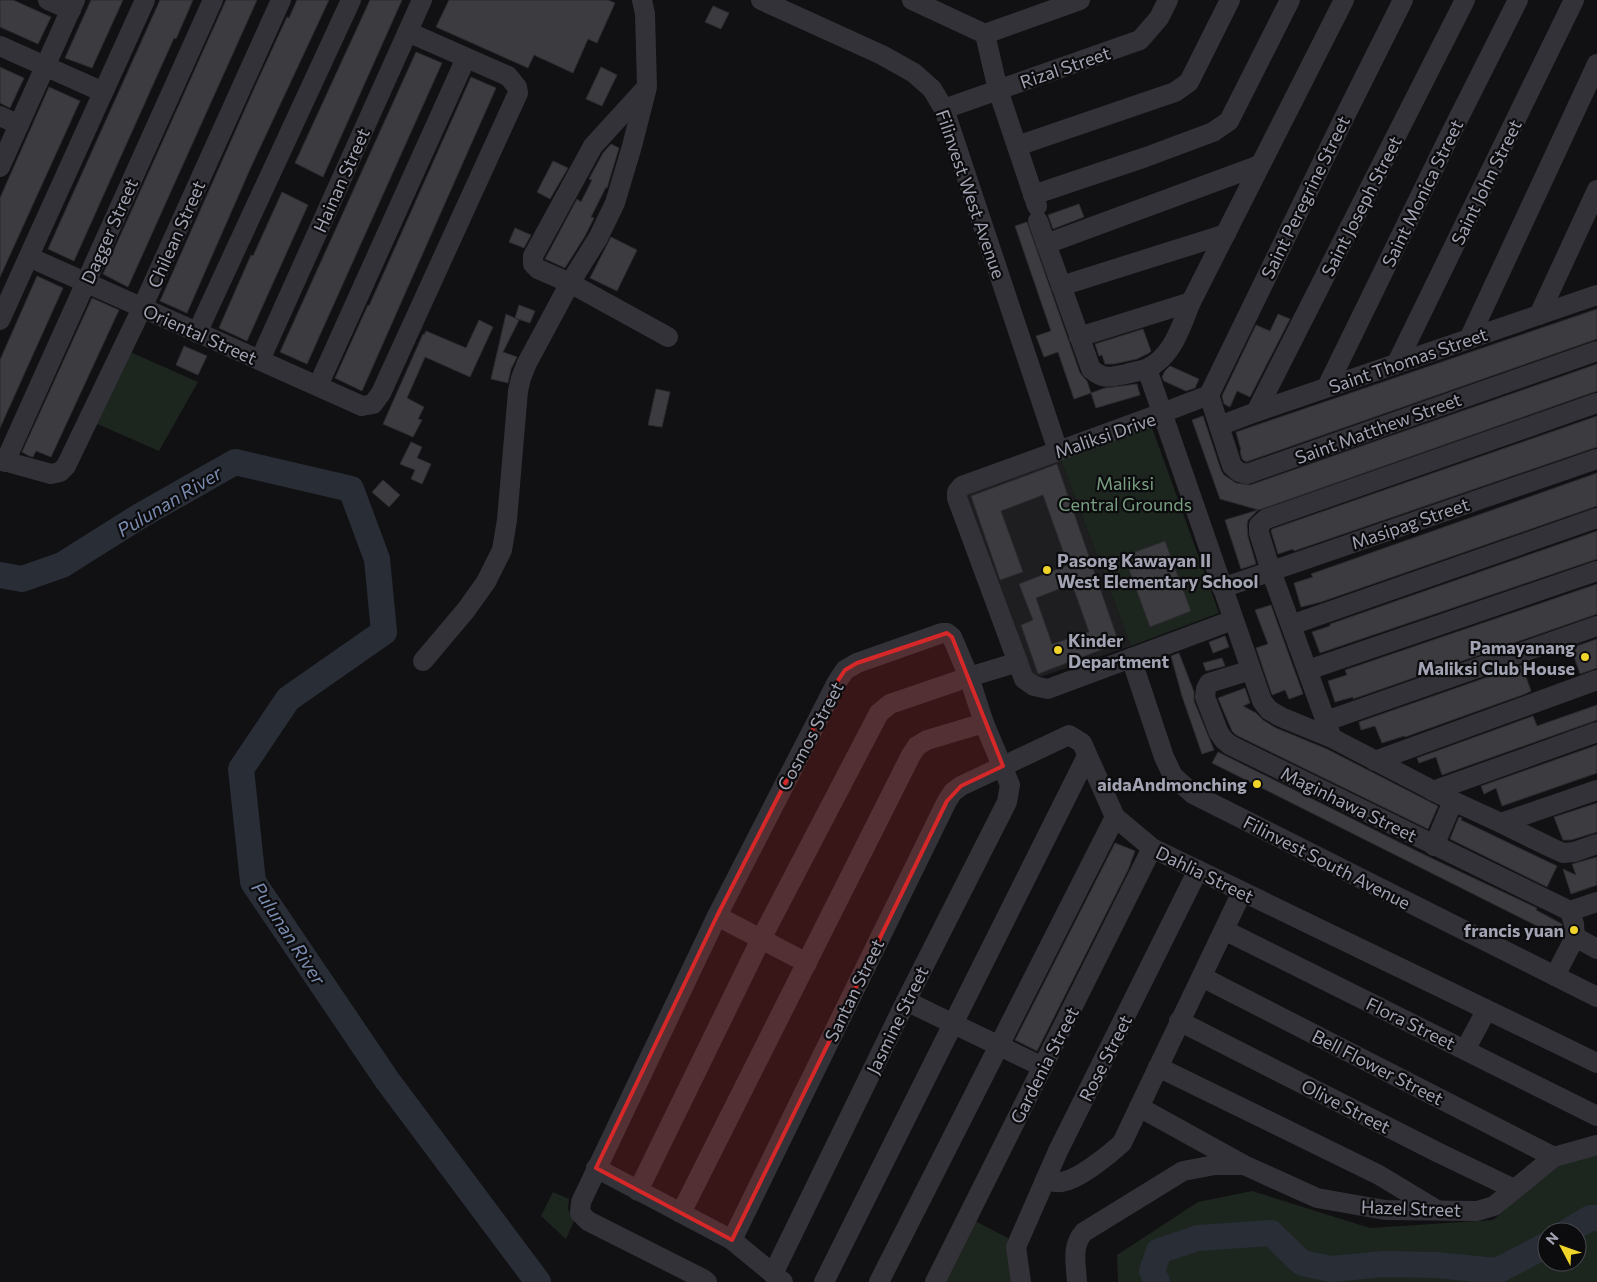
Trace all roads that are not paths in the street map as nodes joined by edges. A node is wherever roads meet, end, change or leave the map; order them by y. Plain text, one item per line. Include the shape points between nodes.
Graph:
1 (48, 0) edge
2 (145, 0) edge
3 (212, 0) edge
4 (281, 0) edge
5 (351, 0) edge
6 (422, 0) edge
7 (642, 0) edge
8 (912, 0) edge
9 (1168, 0) edge
10 (1230, 0) edge
11 (1290, 0) edge
12 (1344, 0) edge
13 (1404, 0) edge
14 (1465, 0) edge
15 (1518, 0) edge
16 (1574, 0) edge
17 (757, 1) edge
18 (1064, 2) edge
19 (73, 5) edge
20 (408, 32) junction
21 (985, 34) junction
22 (0, 46) edge
23 (466, 58) junction
24 (1597, 64) edge
25 (46, 66) junction
26 (647, 87) junction
27 (998, 90) junction
28 (103, 92) junction
29 (944, 109) junction
30 (0, 116) edge
31 (19, 125) junction
32 (1017, 146) junction
33 (1260, 165) junction
34 (0, 167) edge
35 (1597, 190) edge
36 (1037, 210) junction
37 (1226, 234) junction
38 (1046, 244) junction
39 (28, 257) junction
40 (86, 282) junction
41 (570, 283) junction
42 (1061, 286) junction
43 (1597, 295) edge
44 (1191, 302) junction
45 (142, 308) junction
46 (1539, 315) junction
47 (0, 320) edge
48 (197, 332) junction
49 (668, 337) dead end
50 (1079, 337) junction
51 (1469, 339) junction
52 (1597, 350) edge
53 (260, 360) junction
54 (1397, 363) junction
55 (1147, 369) junction
56 (318, 386) junction
57 (1327, 387) junction
58 (1209, 395) junction
59 (1597, 403) edge
60 (1256, 412) junction
61 (1162, 413) junction
62 (1219, 426) junction
63 (1058, 451) junction
64 (1597, 459) edge
65 (2, 461) edge
66 (1597, 518) edge
67 (1271, 571) junction
68 (1597, 571) edge
69 (1222, 588) junction
70 (1234, 620) junction
71 (1291, 625) junction
72 (1597, 626) edge
73 (1131, 658) junction
74 (423, 661) dead end
75 (1018, 662) junction
76 (1251, 670) junction
77 (1308, 670) junction
78 (969, 677) junction
79 (1597, 680) edge
80 (984, 723) junction
81 (1329, 730) junction
82 (1597, 732) edge
83 (1086, 756) junction
84 (1375, 761) junction
85 (1003, 766) junction
86 (1597, 790) edge
87 (1433, 791) junction
88 (1453, 801) junction
89 (1115, 817) junction
90 (1502, 823) junction
91 (1597, 844) edge
92 (1434, 846) junction
93 (1152, 848) junction
94 (1198, 870) junction
95 (1242, 892) junction
96 (1597, 902) edge
97 (1570, 911) junction
98 (717, 916) junction
99 (1224, 930) junction
100 (1575, 937) junction
101 (761, 939) junction
102 (1597, 949) edge
103 (807, 963) junction
104 (1555, 976) junction
105 (1202, 977) junction
106 (1597, 997) edge
107 (906, 1001) junction
108 (1486, 1011) junction
109 (1180, 1021) junction
110 (954, 1024) junction
111 (999, 1045) junction
112 (1464, 1050) junction
113 (1597, 1064) edge
114 (1043, 1066) junction
115 (1158, 1067) junction
116 (1139, 1107) junction
117 (1597, 1116) edge
118 (1597, 1145) edge
119 (1554, 1157) junction
120 (1244, 1165) junction
121 (596, 1168) junction
122 (1045, 1180) junction
123 (1514, 1189) junction
124 (638, 1191) junction
125 (1438, 1210) junction
126 (681, 1213) junction
127 (732, 1240) junction
128 (778, 1278) edge
129 (707, 1282) edge
130 (824, 1282) edge
131 (880, 1282) edge
132 (935, 1282) edge
133 (1021, 1282) edge
134 (1077, 1282) edge

1 - 19 street
2 - 28 street
3 - 40 street, Dagger Street
4 - 45 street, Chilean Street
5 - 48 street
6 - 20 street, Hainan Street
7 - 26 street
8 - 21 street
9 - 27 street, Rizal Street via 1140,40
10 - 32 street via 1190,82 1175,92
11 - 36 street via 1229,121 1213,132 1163,151
12 - 33 street
13 - 58 street, Saint Peregrine Street
14 - 60 street, Saint Joseph Street
15 - 57 street, Saint Monica Street
16 - 54 street, Saint John Street
17 - 29 street, Filinvest West Avenue via 882,55 914,73 932,89
18 - 21 street
19 - 25 street
20 - 23 street
20 - 53 street, Hainan Street
21 - 27 street
22 - 25 street
23 - 56 street
23 - 56 street, Oriental Street via 508,76 517,87 518,94 381,393 373,404 362,406
24 - 51 street
25 - 28 street
25 - 31 street
26 - 41 street via 615,203
26 - 41 street via 593,146 534,256 533,264 538,269
27 - 29 street, Rizal Street
27 - 32 street
28 - 39 street
29 - 63 street, Filinvest West Avenue
30 - 31 street
31 - 34 street
32 - 36 street
33 - 37 street
33 - 38 street
35 - 46 street
36 - 38 street
37 - 42 street
37 - 44 street
38 - 42 street
39 - 40 street, Oriental Street
39 - 47 street
40 - 45 street, Oriental Street
40 - 65 street, Dagger Street
41 - 49 street
41 - 74 street via 521,378 502,550 486,582
42 - 50 street
43 - 46 street, Saint Thomas Street
44 - 50 street
44 - 55 street via 1168,353
45 - 48 street, Oriental Street
45 - 65 street, Chilean Street via 66,466 51,474
46 - 51 street, Saint Thomas Street
48 - 53 street, Oriental Street
50 - 55 street via 1091,368 1098,375 1107,378
51 - 54 street, Saint Thomas Street
52 - 62 street, Saint Matthew Street via 1247,474 1232,466
53 - 56 street, Oriental Street
54 - 57 street, Saint Thomas Street
55 - 61 street
57 - 60 street, Saint Thomas Street
58 - 61 street
58 - 62 street, Saint Matthew Street
59 - 67 street via 1266,518 1259,525 1259,533
60 - 62 street, Saint Thomas Street
61 - 63 street, Maliksi Drive
61 - 69 street, Maliksi Drive
63 - 75 street, Maliksi Drive via 962,486 957,492
64 - 67 street, Masipag Street
66 - 71 street
67 - 69 street, Masipag Street
67 - 71 street
68 - 77 street
69 - 70 street, Maliksi Drive
70 - 73 street, Maliksi Drive
70 - 76 street
71 - 77 street
72 - 81 street
73 - 75 street, Maliksi Drive via 1048,689 1034,686 1024,679
73 - 104 street, Filinvest South Avenue via 1164,757 1174,776 1193,794
75 - 78 street
76 - 81 street via 1262,702 1269,710 1281,717
76 - 92 street, Maginhawa Street via 1209,683 1206,689 1205,696 1224,740
77 - 81 street
78 - 80 street
78 - 98 street, Cosmos Street via 952,637 947,633 845,670
78 - 101 street via 890,704 879,713
79 - 84 street
80 - 85 street
80 - 103 street via 917,746
81 - 84 street
82 - 87 street
83 - 85 street, Dahlia Street via 1082,743 1069,735
83 - 89 street, Dahlia Street
83 - 110 street
84 - 87 street
85 - 107 street, Jasmine Street via 1010,785 1007,802
85 - 127 street, Santan Street via 962,786 946,801
86 - 90 street
87 - 88 street
88 - 90 street
88 - 92 street
89 - 93 street, Dahlia Street
89 - 111 street
90 - 91 street via 1563,852 1574,852
92 - 97 street, Maginhawa Street
93 - 94 street, Dahlia Street
93 - 114 street, Gardenia Street
94 - 95 street, Dahlia Street
94 - 122 street, Rose Street
95 - 99 street
95 - 108 street, Dahlia Street
96 - 97 street
97 - 100 street
98 - 101 street
98 - 121 street
99 - 105 street
99 - 112 street, Flora Street
100 - 102 street
100 - 104 street
101 - 103 street
101 - 124 street
103 - 126 street
104 - 106 street, Filinvest South Avenue
105 - 109 street
105 - 119 street, Bell Flower Street
107 - 110 street
107 - 128 street, Jasmine Street
108 - 112 street
108 - 113 street, Dahlia Street
109 - 115 street
109 - 123 street, Olive Street
110 - 111 street
110 - 130 street
111 - 114 street
111 - 131 street
112 - 117 street, Flora Street
114 - 132 street, Gardenia Street
115 - 116 street
115 - 125 street via 1380,1175
116 - 120 street, Hazel Street
116 - 122 street via 1122,1143 1111,1153 1070,1180 1059,1183
118 - 119 street, Hazel Street
119 - 123 street, Hazel Street
120 - 125 street, Hazel Street via 1317,1198 1385,1210
120 - 134 street via 1215,1165 1183,1171 1084,1232 1075,1247
121 - 124 street
121 - 129 street via 581,1202 580,1212 588,1221
122 - 133 street, Rose Street via 1016,1247
123 - 125 street, Hazel Street via 1494,1206 1477,1210
124 - 126 street
126 - 127 street
127 - 128 street

